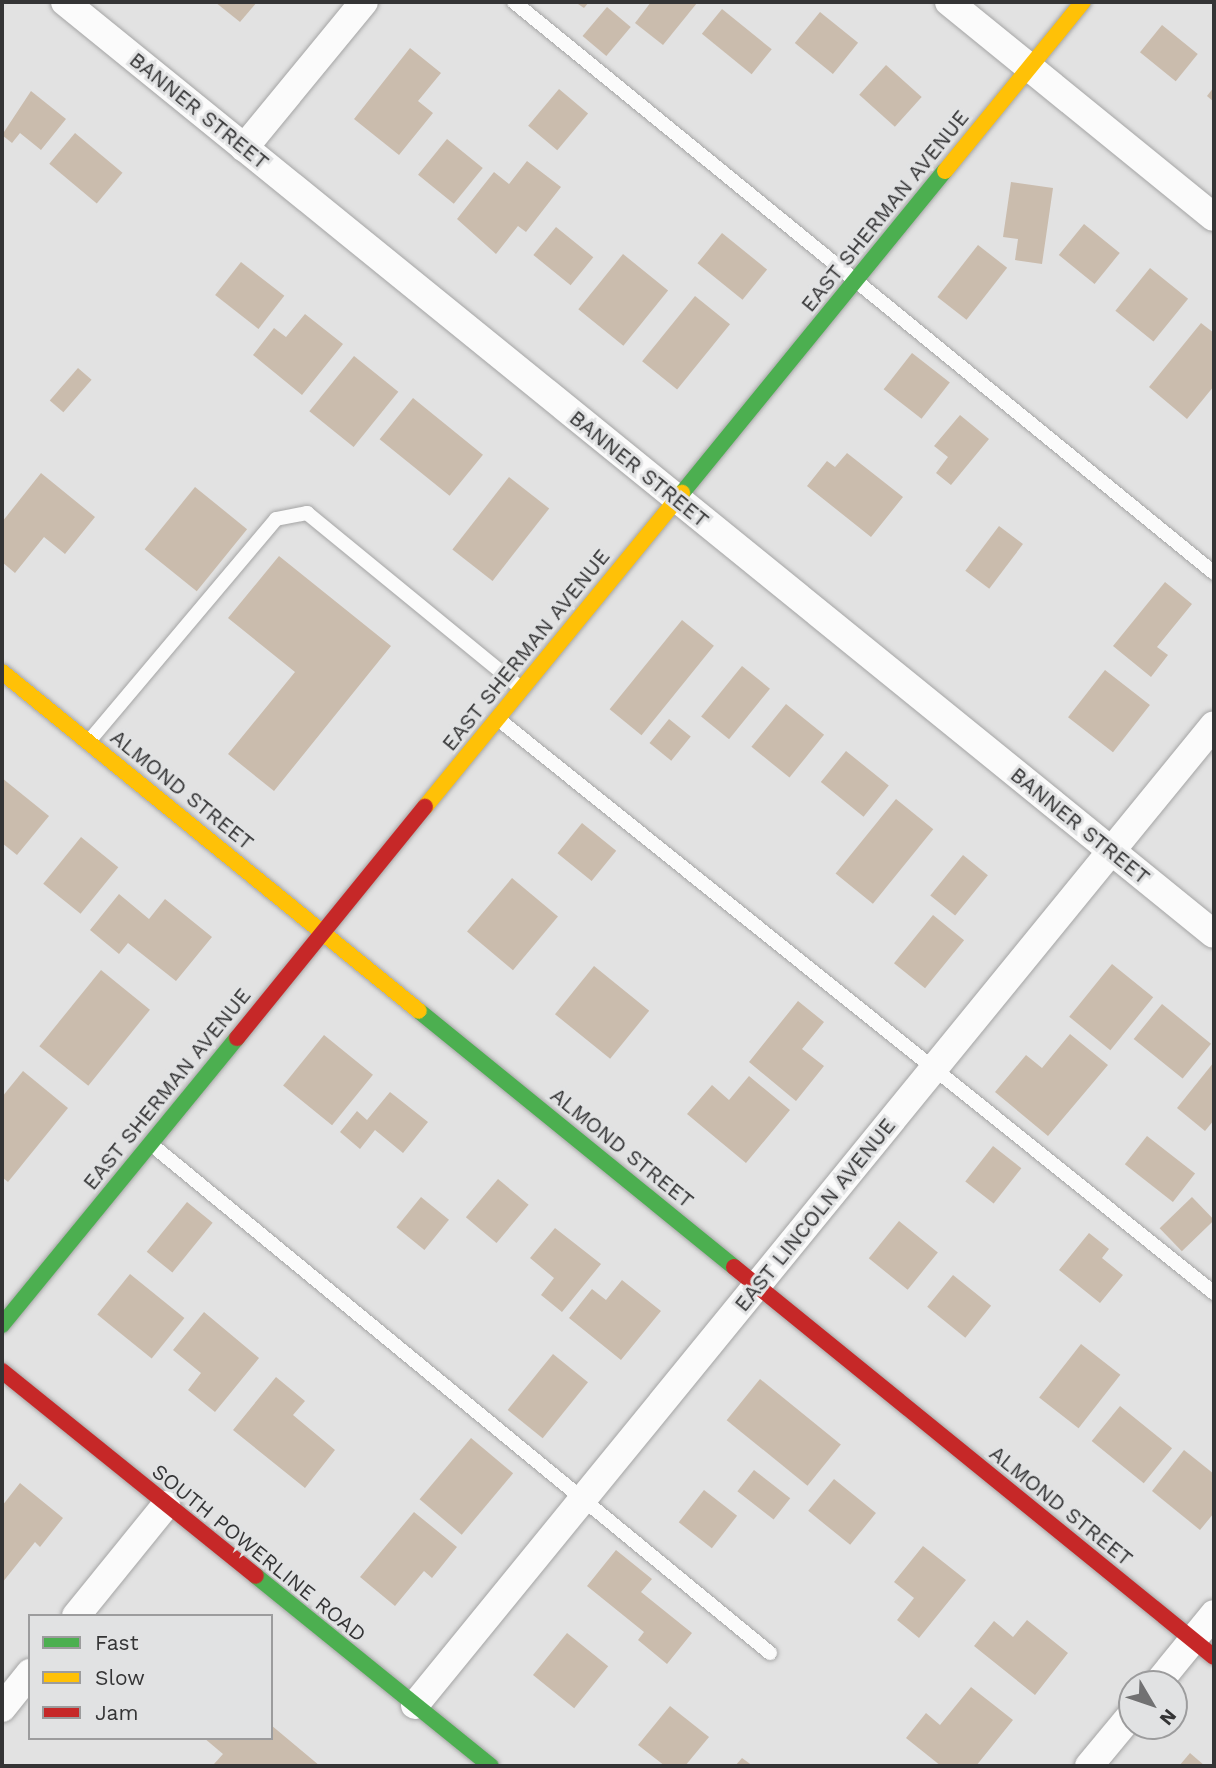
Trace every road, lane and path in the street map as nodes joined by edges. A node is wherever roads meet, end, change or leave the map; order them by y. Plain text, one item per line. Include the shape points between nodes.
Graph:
1 (65, 2) edge
2 (363, 2) edge
3 (514, 2) edge
4 (950, 2) edge
5 (1083, 2) edge
6 (1030, 67) junction
7 (244, 148) junction
8 (1214, 217) edge
9 (853, 283) junction
10 (676, 500) junction
11 (1214, 573) edge
12 (2, 672) edge
13 (522, 689) junction
14 (497, 718) junction
15 (1214, 725) edge
16 (88, 742) junction
17 (1111, 851) junction
18 (323, 931) junction
19 (1214, 934) edge
20 (934, 1069) junction
21 (150, 1143) junction
22 (757, 1285) junction
23 (1214, 1293) edge
24 (2, 1325) edge
25 (2, 1371) edge
26 (583, 1499) junction
27 (166, 1505) junction
28 (78, 1614) edge
29 (1214, 1614) edge
30 (1204, 1649) edge
31 (770, 1653) dead end
32 (1176, 1670) edge
33 (28, 1676) edge
34 (415, 1704) junction
35 (2, 1708) edge
36 (1118, 1731) edge
37 (491, 1766) edge
38 (1089, 1766) edge

1 - 7 street, BANNER STREET
2 - 7 street
3 - 9 lane
4 - 6 street
5 - 6 street, EAST SHERMAN AVENUE
6 - 8 street
6 - 9 street, EAST SHERMAN AVENUE
7 - 10 street, BANNER STREET
9 - 10 street, EAST SHERMAN AVENUE
9 - 11 lane
10 - 13 street, EAST SHERMAN AVENUE
10 - 17 street, BANNER STREET
12 - 16 street, ALMOND STREET
13 - 14 street, EAST SHERMAN AVENUE
13 - 16 lane via 307,513 276,519
14 - 18 street, EAST SHERMAN AVENUE
14 - 20 lane
15 - 17 street, EAST LINCOLN AVENUE
16 - 18 street, ALMOND STREET
17 - 19 street, BANNER STREET
17 - 20 street, EAST LINCOLN AVENUE
18 - 21 street, EAST SHERMAN AVENUE
18 - 22 street, ALMOND STREET
20 - 22 street, EAST LINCOLN AVENUE
20 - 23 lane
21 - 24 street, EAST SHERMAN AVENUE
21 - 26 lane
22 - 26 street, EAST LINCOLN AVENUE
22 - 30 street, ALMOND STREET
25 - 27 street, SOUTH POWERLINE ROAD
26 - 31 lane
26 - 34 street, EAST LINCOLN AVENUE
27 - 28 street
27 - 34 street, SOUTH POWERLINE ROAD
29 - 30 street
30 - 32 street
33 - 35 street
34 - 37 street, SOUTH POWERLINE ROAD
36 - 38 street

